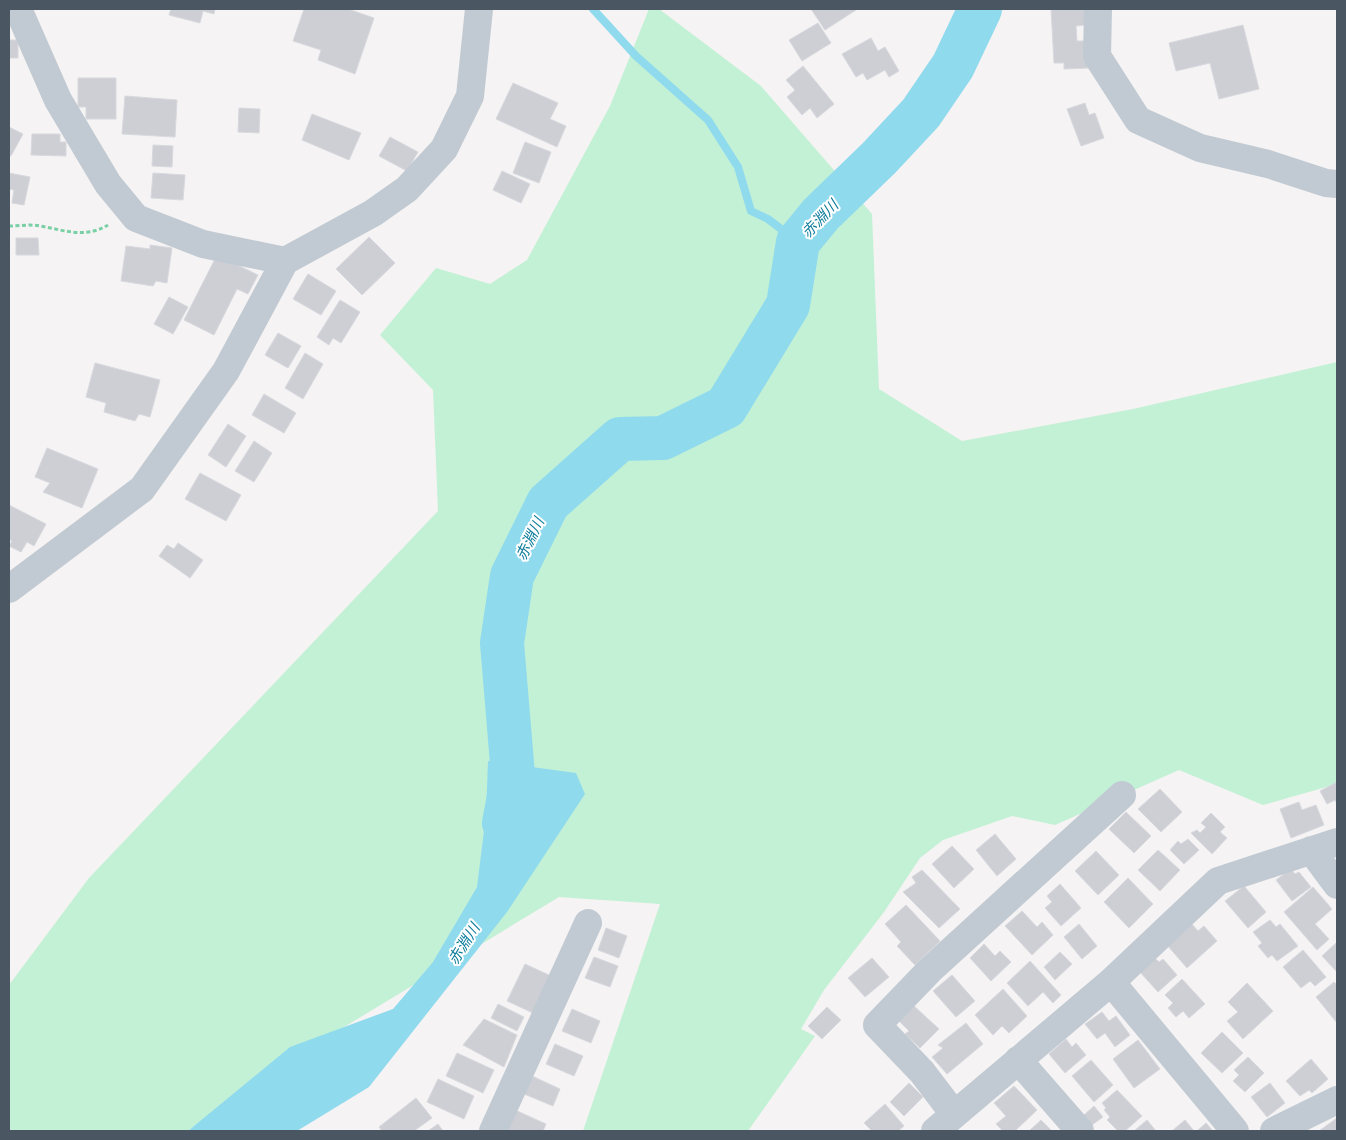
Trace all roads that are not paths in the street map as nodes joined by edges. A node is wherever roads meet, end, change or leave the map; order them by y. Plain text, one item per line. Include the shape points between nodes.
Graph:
1 (18, 9) edge
2 (479, 9) edge
3 (1098, 9) edge
4 (1337, 184) edge
5 (286, 261) junction
6 (9, 588) edge
7 (1122, 795) dead end
8 (1337, 842) edge
9 (1311, 850) junction
10 (1337, 885) edge
11 (588, 923) dead end
12 (1110, 982) junction
13 (1018, 1060) junction
14 (1337, 1100) edge
15 (944, 1123) edge
16 (493, 1131) edge
17 (1080, 1131) edge
18 (1235, 1131) edge
19 (1274, 1131) edge

1 - 5 street via 58,100 108,184 136,218 203,244
2 - 5 street via 470,96 444,149 407,190 373,213
3 - 4 street via 1098,56 1138,120 1200,148
5 - 6 street via 226,371 142,489
7 - 15 street via 930,970 876,1024 922,1072
8 - 9 street
9 - 10 street
9 - 12 street via 1218,881
11 - 16 street
12 - 13 street
12 - 18 street
13 - 15 street
13 - 17 street
14 - 19 street

